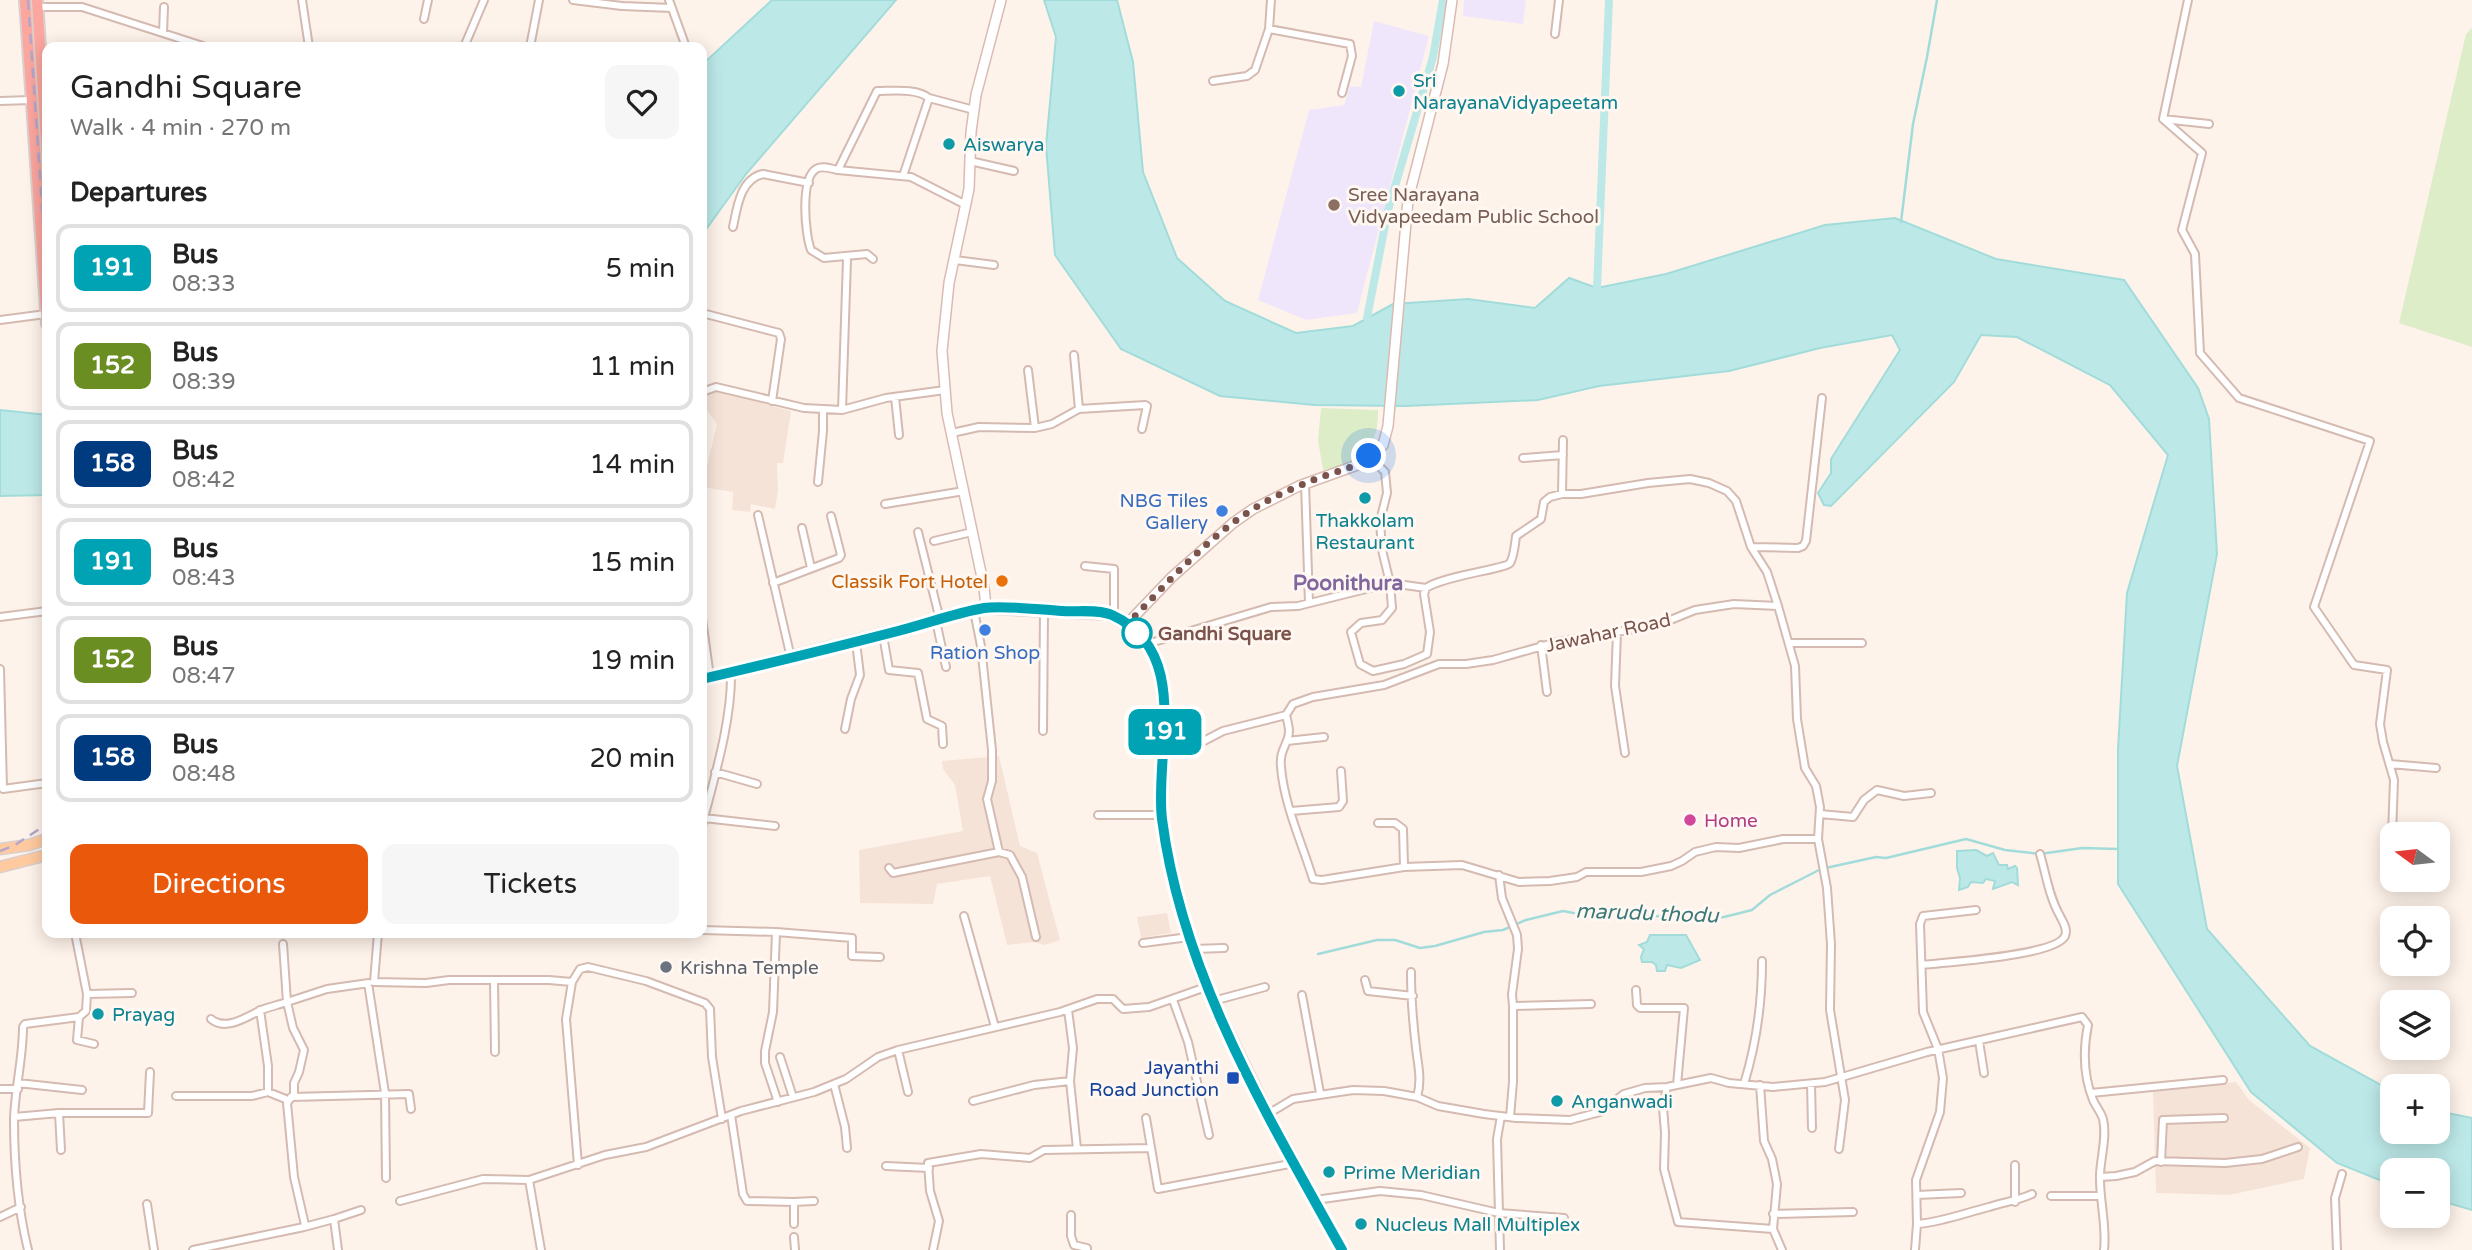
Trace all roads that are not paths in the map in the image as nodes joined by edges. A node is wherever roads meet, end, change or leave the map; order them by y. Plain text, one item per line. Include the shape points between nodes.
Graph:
1 (25, 0) edge
2 (302, 0) edge
3 (428, 0) edge
4 (484, 0) edge
5 (540, 0) edge
6 (573, 0) edge
7 (669, 0) edge
8 (1001, 0) edge
9 (1271, 0) edge
10 (1451, 0) edge
11 (1559, 0) edge
12 (2188, 0) edge
13 (37, 3) edge
14 (164, 7) dead end
15 (672, 8) junction
16 (424, 19) dead end
17 (1269, 29) junction
18 (163, 33) junction
19 (1555, 34) dead end
20 (191, 42) edge
21 (308, 42) edge
22 (466, 42) edge
23 (531, 42) edge
24 (684, 42) edge
25 (42, 57) edge
26 (1213, 81) dead end
27 (1342, 93) dead end
28 (929, 98) junction
29 (31, 100) junction
30 (0, 101) edge
31 (974, 110) junction
32 (2163, 119) junction
33 (2208, 124) dead end
34 (970, 161) junction
35 (838, 170) junction
36 (1014, 171) dead end
37 (903, 176) junction
38 (809, 183) junction
39 (966, 205) junction
40 (733, 227) dead end
41 (42, 229) edge
42 (845, 256) junction
43 (873, 259) dead end
44 (955, 260) junction
45 (994, 265) dead end
46 (707, 314) edge
47 (42, 315) edge
48 (0, 320) edge
49 (1074, 355) dead end
50 (1028, 370) dead end
51 (707, 390) edge
52 (945, 390) junction
53 (895, 397) junction
54 (1822, 398) dead end
55 (772, 401) junction
56 (823, 409) junction
57 (1079, 409) junction
58 (842, 410) junction
59 (1035, 428) junction
60 (1142, 429) dead end
61 (952, 433) junction
62 (899, 435) dead end
63 (1563, 440) dead end
64 (1563, 455) junction
65 (1369, 456) junction
66 (1523, 458) dead end
67 (818, 482) dead end
68 (1305, 483) junction
69 (964, 491) junction
70 (1562, 494) junction
71 (885, 504) dead end
72 (758, 514) dead end
73 (831, 516) dead end
74 (802, 527) dead end
75 (918, 532) dead end
76 (972, 532) junction
77 (934, 541) dead end
78 (1751, 547) junction
79 (1085, 566) dead end
80 (811, 568) junction
81 (773, 583) junction
82 (1390, 583) junction
83 (1426, 587) junction
84 (1309, 603) junction
85 (1778, 606) junction
86 (986, 608) junction
87 (1044, 610) junction
88 (974, 611) junction
89 (42, 612) edge
90 (1114, 616) junction
91 (0, 617) edge
92 (938, 620) junction
93 (1127, 624) junction
94 (1616, 632) junction
95 (883, 635) junction
96 (856, 642) junction
97 (1790, 643) junction
98 (1862, 643) dead end
99 (1147, 644) junction
100 (1541, 645) junction
101 (791, 658) junction
102 (946, 667) dead end
103 (0, 669) edge
104 (732, 672) junction
105 (707, 678) edge
106 (1546, 692) dead end
107 (1286, 715) junction
108 (1165, 719) junction
109 (845, 729) dead end
110 (1043, 731) dead end
111 (1324, 737) dead end
112 (1287, 741) junction
113 (943, 744) dead end
114 (1625, 752) dead end
115 (2390, 764) junction
116 (2437, 768) dead end
117 (1341, 771) dead end
118 (715, 772) junction
119 (42, 784) edge
120 (757, 784) dead end
121 (1931, 793) dead end
122 (707, 805) edge
123 (1291, 811) junction
124 (1820, 814) junction
125 (1098, 815) dead end
126 (1161, 815) junction
127 (707, 822) edge
128 (2392, 822) edge
129 (1378, 823) dead end
130 (775, 826) dead end
131 (1818, 839) junction
132 (42, 841) edge
133 (0, 849) edge
134 (999, 852) junction
135 (2040, 854) dead end
136 (42, 856) edge
137 (0, 867) edge
138 (1404, 867) junction
139 (889, 868) dead end
140 (1499, 875) junction
141 (1976, 909) dead end
142 (964, 916) dead end
143 (707, 930) edge
144 (776, 932) junction
145 (1036, 937) dead end
146 (76, 938) edge
147 (377, 938) edge
148 (1143, 943) dead end
149 (1191, 943) junction
150 (283, 944) dead end
151 (1224, 948) dead end
152 (880, 957) dead end
153 (1762, 961) dead end
154 (1923, 965) junction
155 (1410, 972) dead end
156 (494, 980) junction
157 (1365, 980) dead end
158 (371, 982) junction
159 (572, 982) junction
160 (1206, 987) junction
161 (1265, 987) dead end
162 (1636, 990) dead end
163 (132, 993) dead end
164 (87, 994) junction
165 (1301, 995) dead end
166 (1413, 996) junction
167 (1173, 1000) junction
168 (1213, 1001) junction
169 (287, 1002) junction
170 (1591, 1004) dead end
171 (1513, 1006) junction
172 (260, 1010) junction
173 (1068, 1010) junction
174 (79, 1017) junction
175 (211, 1019) dead end
176 (995, 1027) junction
177 (1979, 1041) junction
178 (94, 1044) dead end
179 (1938, 1049) junction
180 (898, 1050) junction
181 (495, 1052) dead end
182 (780, 1057) dead end
183 (149, 1072) dead end
184 (1984, 1073) dead end
185 (1843, 1078) junction
186 (2223, 1080) dead end
187 (1070, 1081) junction
188 (834, 1084) junction
189 (1744, 1084) junction
190 (1811, 1084) junction
191 (1677, 1085) junction
192 (1760, 1085) junction
193 (18, 1086) junction
194 (1667, 1087) junction
195 (0, 1089) edge
196 (82, 1090) dead end
197 (268, 1092) junction
198 (908, 1092) dead end
199 (384, 1093) junction
200 (1320, 1093) junction
201 (2091, 1093) junction
202 (176, 1096) dead end
203 (793, 1097) junction
204 (1417, 1097) junction
205 (289, 1099) junction
206 (973, 1101) dead end
207 (778, 1102) junction
208 (411, 1109) dead end
209 (60, 1113) junction
210 (1268, 1114) junction
211 (731, 1115) junction
212 (1501, 1116) junction
213 (14, 1117) junction
214 (1510, 1117) junction
215 (1146, 1118) dead end
216 (2224, 1118) dead end
217 (722, 1119) junction
218 (1812, 1128) dead end
219 (1209, 1135) dead end
220 (2298, 1147) dead end
221 (847, 1148) dead end
222 (1151, 1148) junction
223 (1077, 1149) junction
224 (1839, 1149) dead end
225 (61, 1150) dead end
226 (2161, 1162) junction
227 (1295, 1163) junction
228 (2015, 1164) dead end
229 (578, 1165) junction
230 (886, 1166) dead end
231 (929, 1168) junction
232 (2342, 1174) dead end
233 (2100, 1177) junction
234 (386, 1178) dead end
235 (529, 1180) junction
236 (1961, 1193) dead end
237 (2032, 1194) dead end
238 (1917, 1195) junction
239 (2051, 1196) dead end
240 (2100, 1196) junction
241 (1315, 1200) junction
242 (400, 1201) dead end
243 (814, 1201) dead end
244 (794, 1202) junction
245 (2015, 1202) junction
246 (146, 1204) dead end
247 (21, 1207) junction
248 (361, 1210) dead end
249 (1853, 1212) dead end
250 (1499, 1213) junction
251 (1773, 1214) junction
252 (1071, 1215) dead end
253 (0, 1217) edge
254 (1564, 1218) dead end
255 (334, 1219) junction
256 (794, 1224) dead end
257 (1917, 1224) junction
258 (304, 1227) junction
259 (1773, 1228) junction
260 (794, 1237) dead end
261 (28, 1250) edge
262 (154, 1250) edge
263 (192, 1250) edge
264 (338, 1250) edge
265 (541, 1250) edge
266 (795, 1250) edge
267 (933, 1250) edge
268 (1087, 1250) edge
269 (1342, 1250) edge
270 (1500, 1250) edge
271 (1782, 1250) edge
272 (1915, 1250) edge
273 (2104, 1250) edge
274 (2337, 1250) edge

1 - 29 highway
2 - 21 street
3 - 16 street
4 - 22 street
5 - 23 street
6 - 15 street
7 - 15 street
8 - 31 main road
9 - 17 street
10 - 65 main road via 1443,64 1408,200 1388,426 1382,445
11 - 19 street
12 - 32 street
13 - 18 street via 82,7
13 - 25 highway
14 - 18 street
15 - 24 street
17 - 26 street via 1255,70 1247,76
17 - 27 street via 1350,44 1352,56
18 - 20 street
28 - 31 street
28 - 35 street via 877,91
28 - 37 street
29 - 30 street
29 - 41 highway
31 - 34 main road
32 - 33 street
32 - 115 street via 2202,153 2182,230 2195,254 2200,353 2239,398 2370,442 2314,607 2354,665 2387,670 2380,724
34 - 36 street
34 - 39 main road
35 - 37 street
35 - 38 street via 816,169
37 - 39 street
38 - 40 street via 757,176 743,190
38 - 42 street via 805,222 811,250 824,258
39 - 44 main road
42 - 43 street via 867,254
42 - 58 street
44 - 45 street
44 - 52 main road via 943,326
46 - 55 street via 779,333
47 - 48 street
49 - 57 street
50 - 59 street
51 - 55 street via 716,387
52 - 53 street
52 - 61 main road
53 - 58 street
53 - 62 street
54 - 78 street via 1806,541 1798,548
55 - 56 street
56 - 58 street
56 - 67 street
57 - 59 street
57 - 60 street via 1146,405
59 - 61 street via 979,427
61 - 69 main road
63 - 64 street
64 - 66 street
64 - 70 street
65 - 68 main road via 1360,464
65 - 82 street via 1385,472 1387,493 1380,521
68 - 84 street
68 - 93 main road via 1233,523
69 - 71 street
69 - 76 main road
70 - 78 street via 1700,480 1736,500
70 - 83 street via 1544,502 1541,519 1516,536 1511,562 1504,568 1449,577
72 - 81 street
73 - 80 street via 841,555
74 - 80 street
75 - 92 street
76 - 77 street
76 - 86 main road
78 - 85 street via 1767,572
79 - 90 street via 1114,569
80 - 81 street
81 - 101 street
82 - 83 street
82 - 83 street via 1392,608 1382,620 1361,623 1351,632 1360,664 1373,671 1427,654
82 - 84 street
84 - 99 street via 1271,607
85 - 94 street, Jawahar Road via 1734,604 1695,610 1658,625
85 - 97 street
86 - 87 highway
86 - 88 highway
87 - 90 highway
87 - 110 street
88 - 92 highway
88 - 134 street via 992,750 987,799
89 - 91 street
90 - 93 highway
92 - 95 highway
92 - 102 street
93 - 99 highway
94 - 100 street, Jawahar Road
94 - 114 street via 1615,686
95 - 96 highway
95 - 113 street via 889,670 918,673 927,719 942,726
96 - 101 highway
96 - 109 street via 860,678
97 - 98 street
97 - 124 street via 1805,768 1816,786
99 - 108 highway via 1154,653
100 - 106 street
100 - 107 street, Jawahar Road via 1493,660 1439,664 1384,685 1313,698 1293,704
101 - 104 highway
103 - 119 street via 3,789
104 - 105 highway
104 - 118 street
107 - 108 street, Jawahar Road via 1223,731 1202,742 1185,742
107 - 112 street
108 - 126 highway
111 - 112 street
112 - 123 street via 1281,749 1281,768
115 - 116 street
115 - 128 street
117 - 123 street via 1343,801 1339,807
118 - 120 street
118 - 122 street
121 - 124 street via 1904,796 1877,790 1853,817
123 - 138 street via 1313,878
124 - 131 street
125 - 126 street
126 - 149 highway
127 - 130 street
129 - 138 street via 1403,828
131 - 140 street via 1716,847 1695,852 1671,866 1641,872 1586,872 1577,877 1519,882
131 - 185 street via 1831,944 1830,1010
132 - 133 main road
134 - 139 street via 893,873
134 - 145 street via 1010,855 1021,877
135 - 154 street via 2054,905 2066,927 2058,944 2012,956
136 - 137 main road
138 - 140 street via 1462,865
140 - 171 street via 1502,898 1517,935
141 - 154 street via 1923,916
142 - 176 street
143 - 144 street
144 - 152 street via 852,938 852,956
144 - 207 street via 773,1012 765,1063
146 - 164 street
147 - 158 street
148 - 149 street
149 - 151 street
149 - 160 highway
150 - 169 street
153 - 189 street via 1762,988
154 - 179 street via 1923,1012
155 - 166 street
156 - 158 street
156 - 159 street
156 - 181 street
157 - 166 street via 1368,991
158 - 169 street
158 - 199 street
159 - 217 street via 580,969 589,967 646,981 705,1003 710,1010
159 - 229 street via 566,1019
160 - 167 street
160 - 168 highway
161 - 168 street
162 - 191 street via 1640,1008 1684,1008
163 - 164 street
164 - 174 street via 86,1011
165 - 200 street
166 - 204 street via 1421,1084
167 - 173 street via 1123,1009 1113,999 1097,999
167 - 219 street via 1188,1042
168 - 210 highway
169 - 172 street
169 - 205 street via 304,1050
170 - 171 street
171 - 214 street
172 - 175 street via 228,1024
172 - 197 street
173 - 176 street
173 - 187 street via 1073,1048
174 - 178 street via 77,1040
174 - 193 street via 24,1025
176 - 180 street
177 - 179 street
177 - 184 street
177 - 201 street via 2082,1017 2088,1025 2083,1049
179 - 185 street
179 - 238 street via 1943,1078 1940,1112 1916,1180
180 - 188 street
180 - 198 street
182 - 203 street
183 - 209 street via 148,1113
185 - 190 street
185 - 224 street
186 - 201 street
187 - 206 street
187 - 223 street
188 - 203 street
188 - 221 street
189 - 191 street via 1711,1078
189 - 192 street
190 - 192 street
190 - 218 street
191 - 194 street
192 - 251 street via 1764,1141 1777,1184
193 - 195 street
193 - 196 street
193 - 213 street
194 - 214 street via 1624,1094 1600,1112 1570,1120
194 - 259 street via 1664,1169 1678,1222
197 - 202 street
197 - 205 street
199 - 205 street
199 - 208 street via 409,1094
199 - 234 street
200 - 204 street via 1384,1091
200 - 210 street via 1293,1098
201 - 233 street via 2103,1116
203 - 207 street
204 - 212 street via 1438,1106
205 - 258 street via 288,1128
207 - 211 street
209 - 213 street
209 - 225 street
210 - 227 highway
211 - 217 street
211 - 244 street via 747,1201
212 - 214 street
212 - 250 street via 1497,1139
213 - 247 street
215 - 222 street
216 - 226 street via 2163,1120
217 - 229 street via 646,1147
220 - 226 street via 2237,1162
222 - 223 street
222 - 227 street via 1158,1189
223 - 231 street via 1044,1150 1030,1158 955,1157 928,1163
226 - 233 street via 2135,1172
227 - 241 highway
228 - 245 street
229 - 235 street
230 - 231 street
231 - 267 street via 939,1221
232 - 274 street via 2335,1198
233 - 240 street
235 - 242 street via 483,1179
235 - 265 street
236 - 238 street
237 - 245 street
238 - 257 street
239 - 240 street
240 - 273 street
241 - 250 street via 1380,1191 1421,1195
241 - 269 highway
243 - 244 street
244 - 256 street
245 - 257 street
246 - 262 street
247 - 253 street
247 - 261 street
248 - 255 street
249 - 251 street
250 - 254 street
250 - 270 street
251 - 259 street
252 - 268 street via 1074,1245
255 - 258 street
255 - 264 street
257 - 272 street
258 - 263 street
259 - 271 street
260 - 266 street

